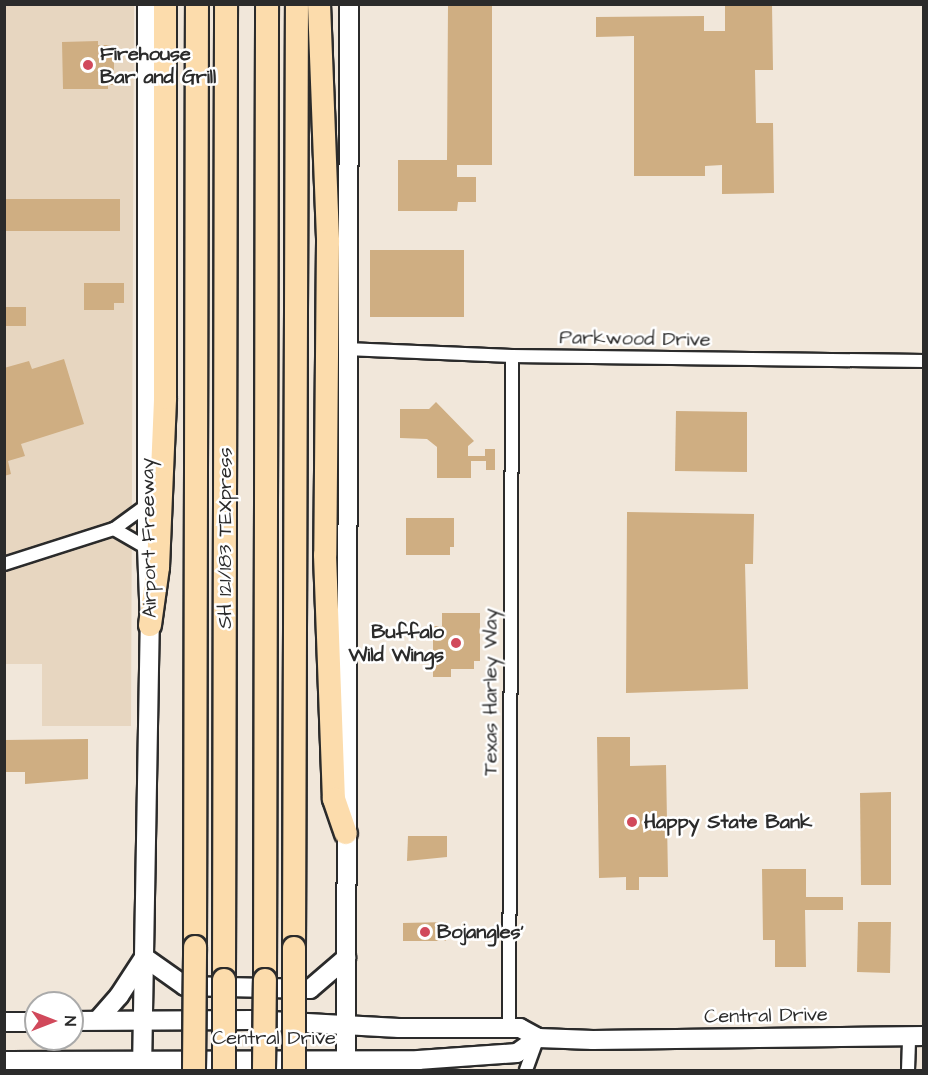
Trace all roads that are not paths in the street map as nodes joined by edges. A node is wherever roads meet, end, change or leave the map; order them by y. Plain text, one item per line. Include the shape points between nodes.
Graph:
1 (147, 4) edge
2 (165, 4) edge
3 (197, 4) edge
4 (226, 4) edge
5 (267, 4) edge
6 (297, 4) edge
7 (319, 4) edge
8 (349, 4) edge
9 (346, 349) junction
10 (512, 356) junction
11 (924, 361) edge
12 (147, 505) junction
13 (114, 530) junction
14 (147, 548) junction
15 (4, 564) edge
16 (150, 625) junction
17 (346, 833) junction
18 (144, 957) junction
19 (346, 958) junction
20 (143, 1019) junction
21 (98, 1020) junction
22 (84, 1021) edge
23 (4, 1022) edge
24 (24, 1022) edge
25 (346, 1023) junction
26 (510, 1028) junction
27 (916, 1036) edge
28 (538, 1038) junction
29 (464, 1058) junction
30 (4, 1060) edge
31 (395, 1065) edge
32 (98, 1066) edge
33 (142, 1066) edge
34 (346, 1066) edge
35 (194, 1071) edge
36 (224, 1071) edge
37 (264, 1071) edge
38 (294, 1071) edge
39 (526, 1071) edge
40 (908, 1071) edge

1 - 12 main road, Airport Freeway
2 - 16 highway via 165,398 158,567
3 - 35 highway, bridge
4 - 36 highway, SH 121/183 TEXpress, bridge
5 - 37 highway, SH 121/183 TEXpress, bridge
6 - 38 highway, bridge
7 - 17 highway via 328,242 325,555 334,799
8 - 9 main road
9 - 10 street, Parkwood Drive
9 - 17 main road
10 - 11 street, Parkwood Drive
10 - 26 street, Texas Harley Way
12 - 13 street
12 - 14 main road, Airport Freeway
13 - 14 street
13 - 15 street
14 - 16 main road, Airport Freeway
16 - 18 main road, Airport Freeway
17 - 19 main road
18 - 19 main road via 185,986 310,989
18 - 20 main road, Airport Freeway
18 - 21 main road
19 - 25 main road
20 - 21 main road, Central Drive
20 - 25 main road, Central Drive
20 - 33 main road, Airport Freeway
21 - 22 main road, Central Drive
23 - 24 main road
25 - 26 main road, Central Drive
25 - 34 main road
26 - 28 main road, Central Drive via 520,1028
26 - 29 main road via 502,1041 470,1050
27 - 28 main road, Central Drive
27 - 40 street
28 - 29 main road, Central Drive via 518,1053
28 - 39 street
29 - 31 main road, Central Drive
30 - 32 main road, Central Drive
31 - 34 main road, Central Drive
32 - 33 main road, Central Drive
33 - 34 main road, Central Drive

